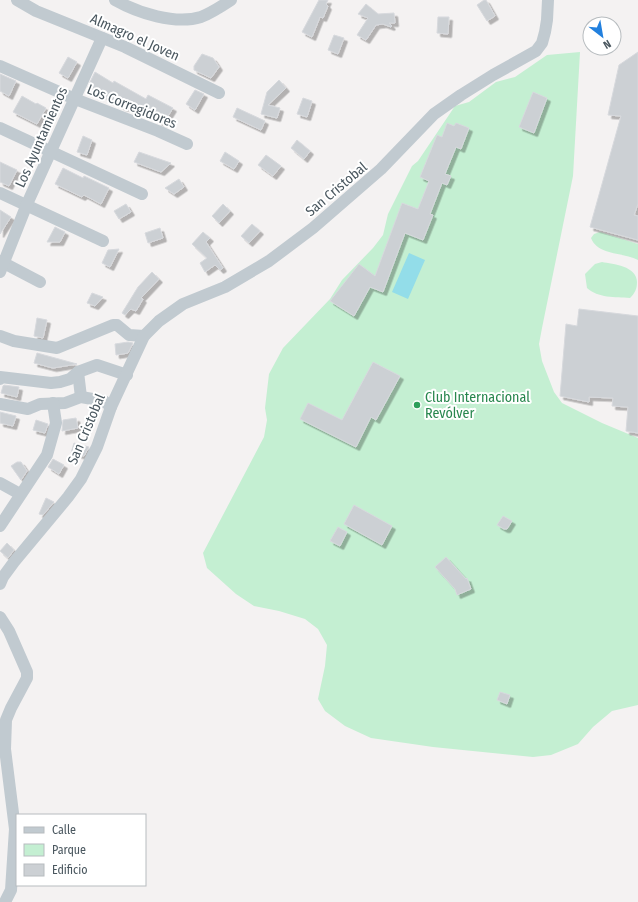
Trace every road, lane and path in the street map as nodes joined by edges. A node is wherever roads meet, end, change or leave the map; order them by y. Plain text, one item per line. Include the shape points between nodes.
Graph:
1 (17, 0) edge
2 (115, 0) edge
3 (230, 0) edge
4 (548, 0) edge
5 (102, 38) junction
6 (0, 66) edge
7 (219, 93) dead end
8 (75, 99) junction
9 (0, 128) edge
10 (187, 144) dead end
11 (51, 152) junction
12 (0, 193) edge
13 (142, 194) dead end
14 (27, 204) junction
15 (103, 241) dead end
16 (1, 266) edge
17 (40, 282) dead end
18 (0, 336) edge
19 (144, 336) junction
20 (78, 372) junction
21 (127, 375) junction
22 (0, 378) edge
23 (81, 397) junction
24 (53, 403) junction
25 (0, 404) edge
26 (111, 407) junction
27 (0, 483) edge
28 (20, 494) junction
29 (0, 526) edge
30 (0, 584) edge
31 (0, 617) edge
32 (5, 902) edge

1 - 5 street, Almagro el Joven via 42,14
2 - 3 street via 148,13 177,20 202,16
4 - 19 street, San Cristobal via 545,32 542,43 536,50 434,114 381,170 313,228 269,261 225,287 183,304 159,321
5 - 7 street, Almagro el Joven
5 - 8 street, Los Ayuntamientos
6 - 8 street, Los Corregidores
8 - 10 street, Los Corregidores via 158,130
8 - 11 street, Los Ayuntamientos
9 - 11 street
11 - 13 street
11 - 14 street, Los Ayuntamientos
12 - 14 street
14 - 15 street
14 - 16 street, Los Ayuntamientos
16 - 17 street
18 - 19 street via 14,341 57,348 113,325 117,325 129,335
19 - 21 street, San Cristobal
20 - 21 street via 97,365
20 - 22 street via 70,379 60,382
20 - 23 street
21 - 26 street, San Cristobal
23 - 24 street via 66,403
23 - 26 street via 104,401
24 - 25 street via 40,404 28,409
24 - 28 street via 56,423 47,455
26 - 30 street, San Cristobal via 97,447 81,479 14,562
27 - 28 street
28 - 29 street
31 - 32 street via 27,672 25,682 6,720 5,749 15,829 11,890

